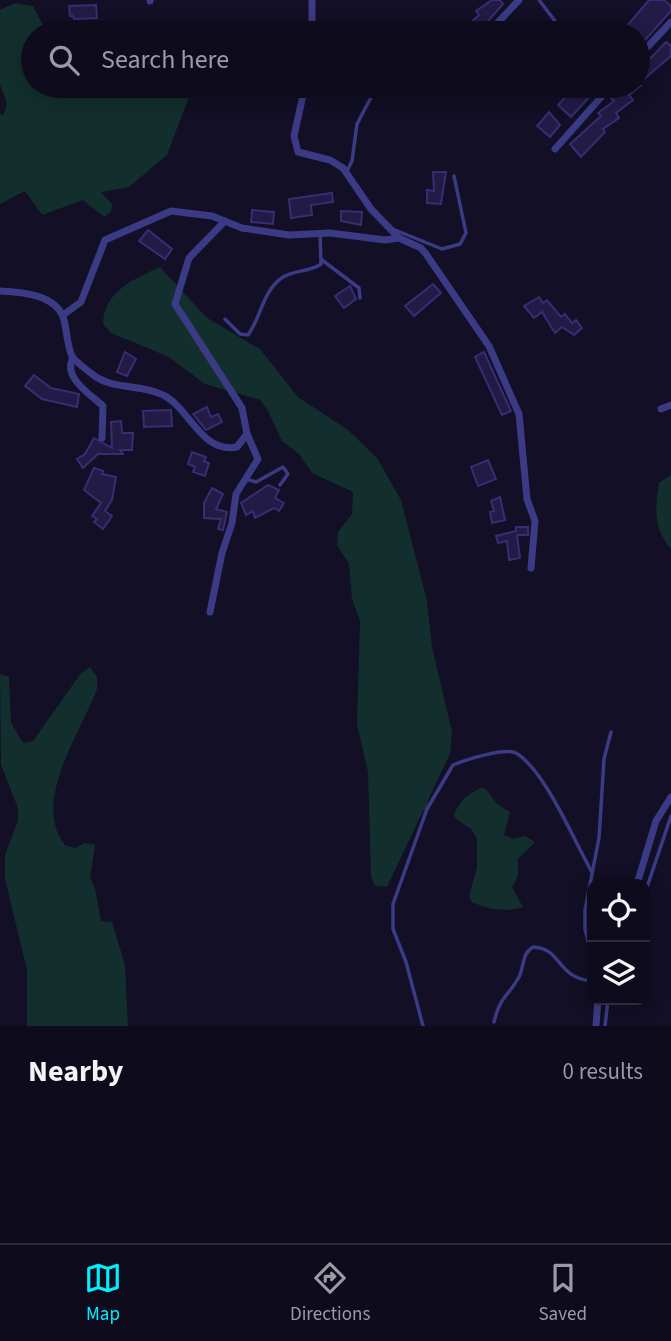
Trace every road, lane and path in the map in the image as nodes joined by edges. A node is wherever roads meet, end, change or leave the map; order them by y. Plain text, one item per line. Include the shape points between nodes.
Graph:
1 (312, 0) edge
2 (519, 0) edge
3 (538, 0) edge
4 (312, 21) edge
5 (499, 21) edge
6 (555, 21) edge
7 (671, 22) edge
8 (650, 44) edge
9 (302, 98) edge
10 (371, 98) edge
11 (600, 98) edge
12 (555, 149) dead end
13 (347, 171) junction
14 (454, 176) dead end
15 (225, 221) junction
16 (389, 228) junction
17 (320, 233) junction
18 (399, 238) junction
19 (322, 260) junction
20 (0, 291) edge
21 (360, 298) dead end
22 (63, 315) junction
23 (225, 319) dead end
24 (73, 358) junction
25 (671, 405) edge
26 (661, 409) dead end
27 (247, 434) junction
28 (102, 438) dead end
29 (246, 477) junction
30 (280, 485) dead end
31 (531, 568) dead end
32 (210, 612) dead end
33 (611, 732) dead end
34 (671, 796) edge
35 (671, 816) edge
36 (592, 872) junction
37 (639, 879) edge
38 (650, 879) edge
39 (589, 942) edge
40 (587, 980) edge
41 (598, 1005) edge
42 (607, 1005) edge
43 (494, 1022) dead end
44 (423, 1026) edge
45 (596, 1026) edge
46 (605, 1026) edge

1 - 4 street
2 - 5 street
3 - 6 lane
7 - 8 street
9 - 13 street via 294,144 298,152 330,160
10 - 13 lane via 357,124
11 - 12 street
13 - 16 street
14 - 16 lane via 466,233 460,244 442,248
15 - 17 street via 289,235
15 - 22 street via 172,211 116,233 105,240 81,302
15 - 27 street via 189,258 175,304 242,408
16 - 18 street
17 - 18 street
17 - 19 lane
18 - 31 street via 426,254 484,337 513,397 519,414 527,499 535,521
19 - 21 lane via 359,288
19 - 23 lane via 319,267 284,276 267,293 248,335 240,334
20 - 22 street via 48,300
22 - 24 street
24 - 27 street via 114,386 164,395 214,444 237,447
24 - 28 street via 74,378 103,406
25 - 26 street
27 - 29 street via 258,459
29 - 30 lane via 256,482 283,467 288,474
29 - 32 street via 235,500
33 - 36 lane
34 - 37 street via 656,821
35 - 38 lane
36 - 39 lane via 585,919
36 - 44 lane via 561,810 515,752 498,751 453,765 427,809 393,904 393,929
40 - 43 lane via 570,976 550,953 533,947 525,955 517,981 501,1000
41 - 45 street
42 - 46 lane

